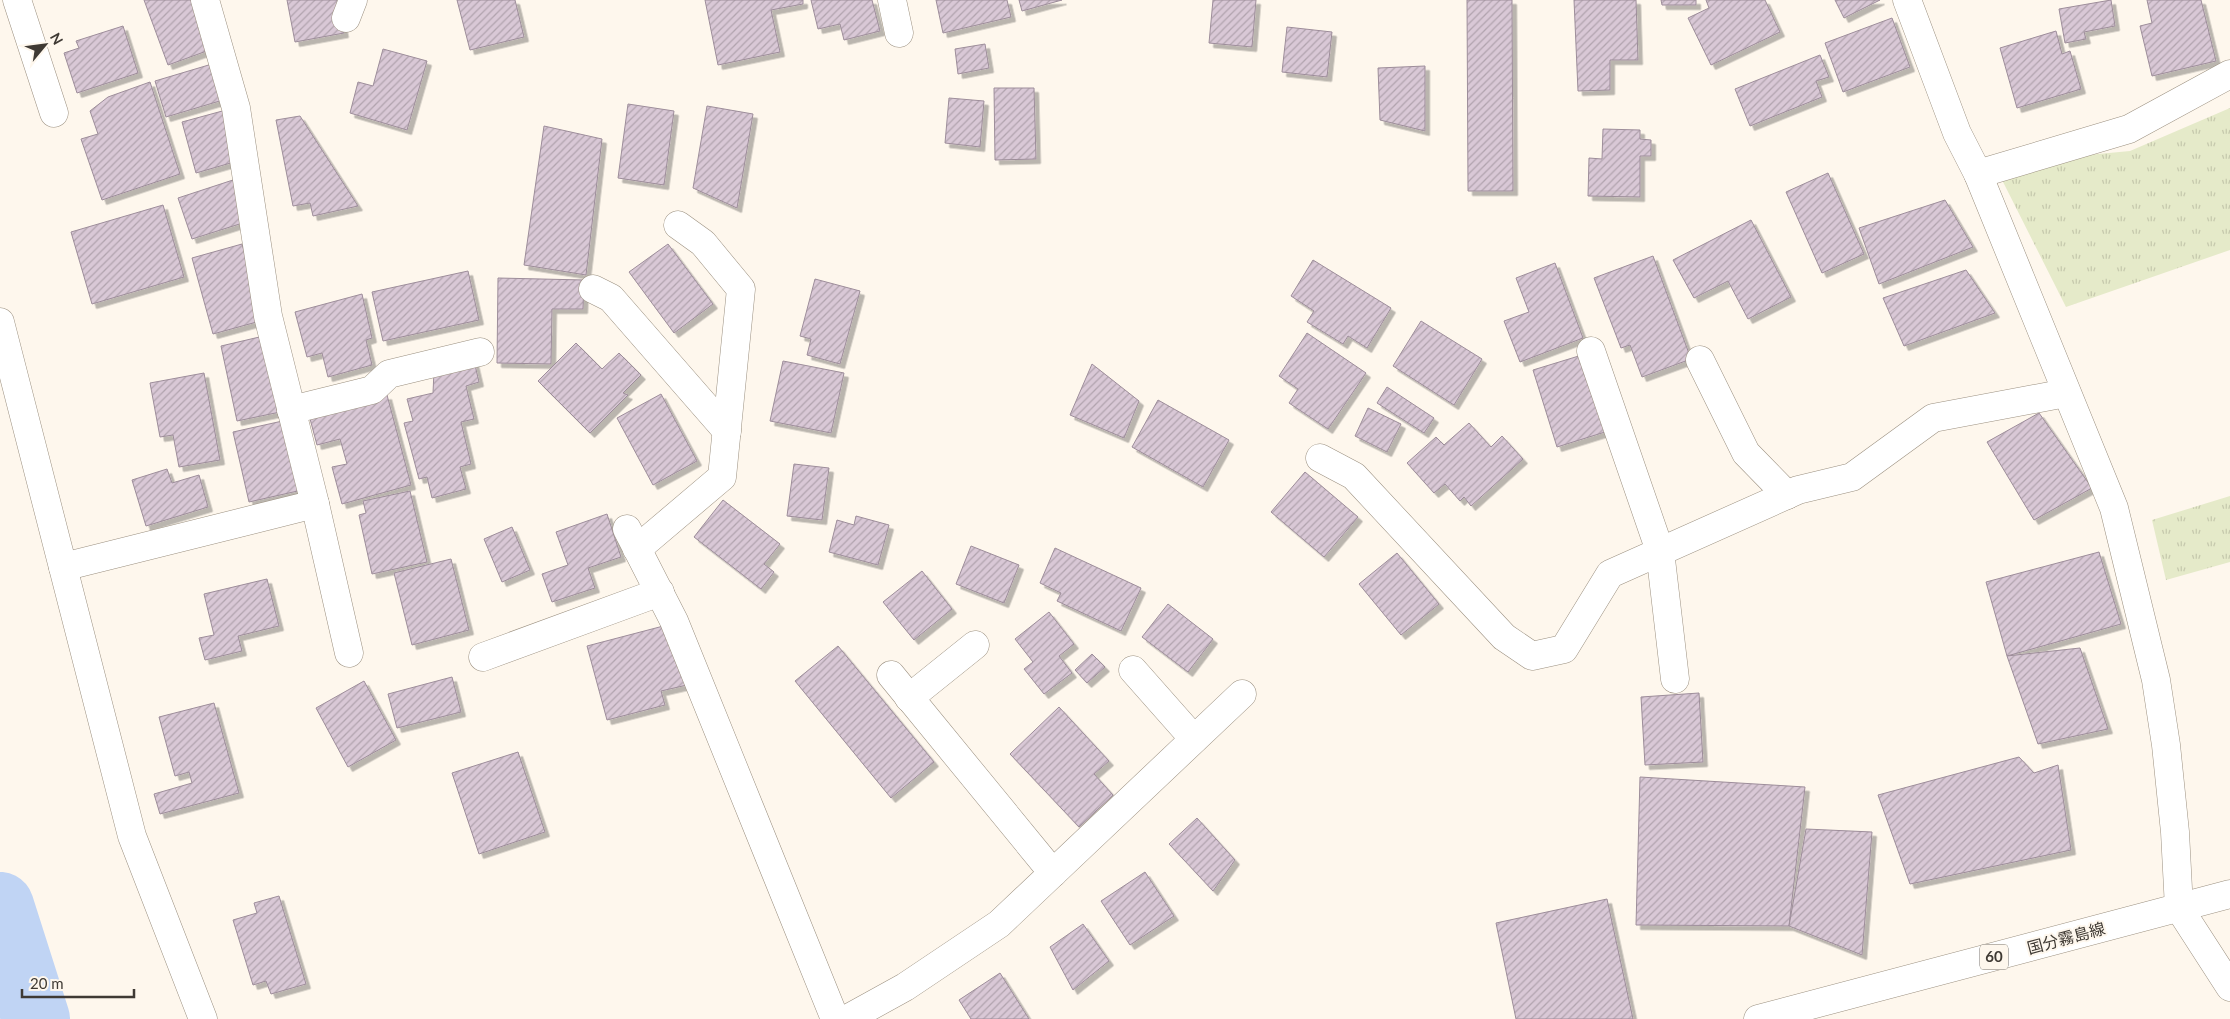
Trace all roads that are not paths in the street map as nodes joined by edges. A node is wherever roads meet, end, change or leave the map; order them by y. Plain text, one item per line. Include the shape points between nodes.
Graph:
1 (12, 0) edge
2 (17, 0) edge
3 (205, 0) edge
4 (892, 0) edge
5 (1907, 0) edge
6 (0, 10) edge
7 (898, 33) dead end
8 (2230, 74) edge
9 (54, 113) dead end
10 (1978, 174) junction
11 (678, 225) dead end
12 (593, 288) dead end
13 (0, 322) edge
14 (1591, 351) dead end
15 (480, 352) dead end
16 (1700, 360) dead end
17 (2066, 393) junction
18 (291, 410) junction
19 (727, 431) junction
20 (1320, 458) dead end
21 (1787, 495) junction
22 (315, 504) junction
23 (1660, 551) junction
24 (63, 567) junction
25 (660, 592) junction
26 (975, 645) dead end
27 (349, 653) dead end
28 (483, 657) dead end
29 (1133, 670) dead end
30 (891, 675) dead end
31 (1675, 680) dead end
32 (1242, 694) dead end
33 (909, 698) junction
34 (1194, 739) junction
35 (1053, 873) junction
36 (2230, 894) edge
37 (2179, 908) junction
38 (2230, 987) edge
39 (203, 1019) edge
40 (836, 1019) edge
41 (847, 1019) edge
42 (1758, 1019) edge

1 - 6 street
2 - 9 street
3 - 18 street via 236,108 268,316
4 - 7 street
5 - 10 street via 1958,133
8 - 10 street via 2129,128
10 - 17 street
11 - 19 street via 704,243 741,289
12 - 19 street via 611,298
13 - 24 street
14 - 23 street
15 - 18 street via 389,374 372,390
16 - 21 street via 1746,453
17 - 21 street via 1933,418 1852,477
17 - 37 street via 2114,508 2156,680 2175,832
18 - 22 street
19 - 25 street via 722,477 632,539
20 - 23 street via 1354,476 1504,637 1532,656 1564,649 1610,574
21 - 23 street
22 - 24 street
22 - 27 street
23 - 31 street
24 - 39 street via 132,836
25 - 28 street
25 - 40 street
26 - 33 street
29 - 34 street
30 - 33 street
32 - 34 street
33 - 35 street
34 - 35 street
35 - 41 street via 999,924 905,987
36 - 37 street, 国分霧島線 / 60
37 - 38 street
37 - 42 street, 国分霧島線 / 60

